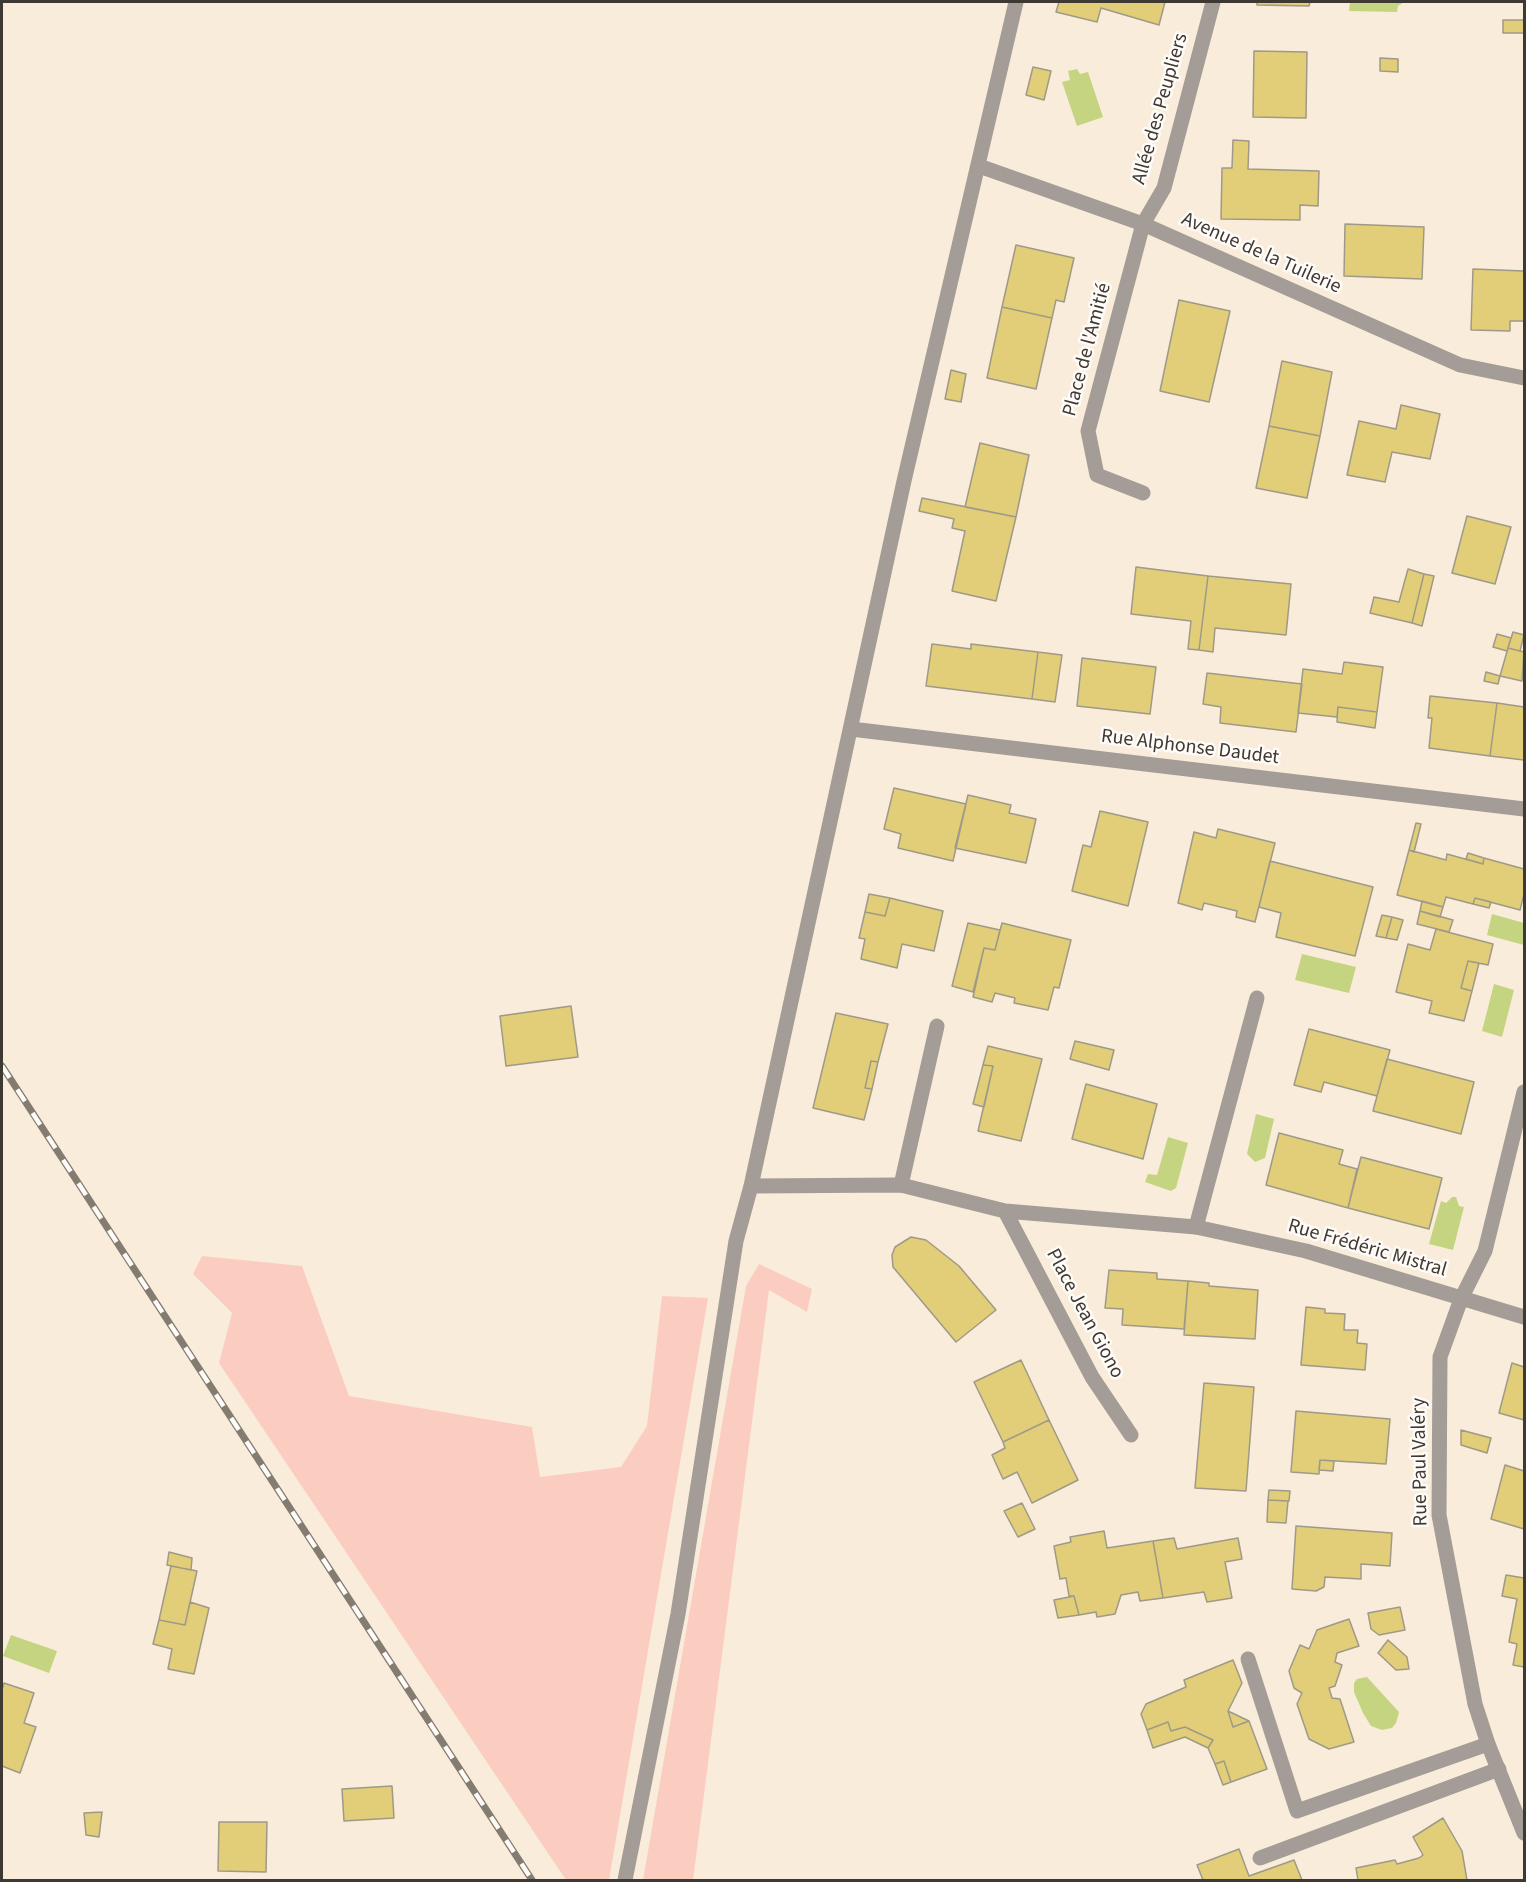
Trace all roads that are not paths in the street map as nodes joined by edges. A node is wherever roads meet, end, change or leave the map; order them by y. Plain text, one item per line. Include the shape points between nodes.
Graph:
1 (1016, 2) edge
2 (1213, 2) edge
3 (980, 166) junction
4 (1143, 224) junction
5 (1524, 378) edge
6 (1143, 493) dead end
7 (851, 729) junction
8 (1524, 809) edge
9 (1257, 998) dead end
10 (937, 1026) dead end
11 (1524, 1092) edge
12 (902, 1185) junction
13 (751, 1186) junction
14 (1005, 1211) junction
15 (1196, 1227) junction
16 (1461, 1299) junction
17 (1524, 1317) edge
18 (1131, 1435) dead end
19 (1248, 1659) dead end
20 (1488, 1744) junction
21 (1499, 1769) junction
22 (1524, 1833) edge
23 (1260, 1858) dead end
24 (625, 1881) edge

1 - 3 street
2 - 4 street, Allée des Peupliers via 1164,188
3 - 4 street, Avenue de la Tuilerie
3 - 7 street via 904,481
4 - 5 street, Avenue de la Tuilerie via 1460,365
4 - 6 street, Place de l'Amitié via 1088,431 1098,475
7 - 8 street, Rue Alphonse Daudet
7 - 13 street
9 - 15 street
10 - 12 street
11 - 16 street, Rue Paul Valéry via 1485,1251
12 - 13 street, Rue Frédéric Mistral
12 - 14 street, Rue Frédéric Mistral
13 - 24 street via 734,1251 678,1614
14 - 15 street, Rue Frédéric Mistral
14 - 18 street, Place Jean Giono via 1092,1377
15 - 16 street, Rue Frédéric Mistral via 1306,1251
16 - 17 street, Rue Frédéric Mistral
16 - 20 street, Rue Paul Valéry via 1440,1356 1439,1515 1475,1704
19 - 20 street via 1297,1811
20 - 21 street, Rue Paul Valéry
21 - 22 street, Rue Paul Valéry
21 - 23 street

